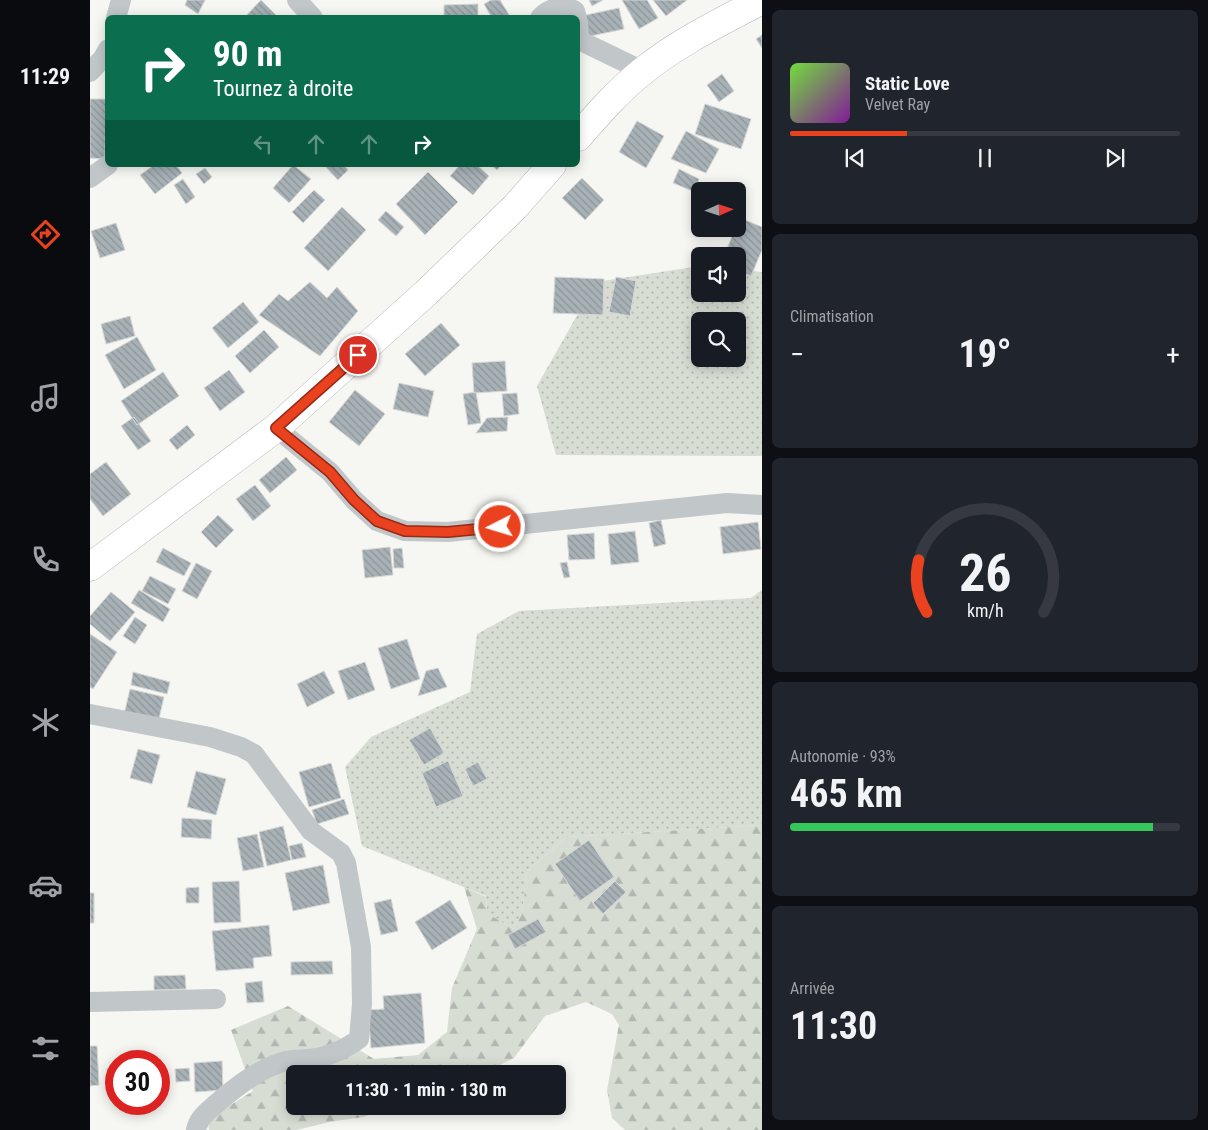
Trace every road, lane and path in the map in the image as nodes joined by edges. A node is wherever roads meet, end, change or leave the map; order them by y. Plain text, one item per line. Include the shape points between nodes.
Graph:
1 (121, 0) edge
2 (297, 0) edge
3 (762, 0) edge
4 (117, 15) edge
5 (310, 15) edge
6 (542, 15) edge
7 (576, 15) edge
8 (580, 38) edge
9 (105, 54) edge
10 (643, 71) junction
11 (90, 72) edge
12 (580, 135) edge
13 (105, 167) edge
14 (550, 167) edge
15 (90, 178) edge
16 (276, 428) junction
17 (762, 505) edge
18 (90, 567) edge
19 (90, 714) edge
20 (216, 999) dead end
21 (90, 1002) edge
22 (196, 1130) edge

1 - 4 street
2 - 5 street
3 - 10 main road via 681,44
6 - 7 street via 552,9 571,8
8 - 10 street via 583,42
9 - 11 street
10 - 12 main road via 612,98
13 - 15 street
14 - 16 main road via 515,207 426,294
16 - 17 street via 330,472 377,521 405,531 448,532 727,503
16 - 18 main road
19 - 22 street via 210,737 254,754 311,831 341,853 346,863 361,947 359,1039 347,1048 320,1057 275,1065 240,1083 204,1114
20 - 21 street

